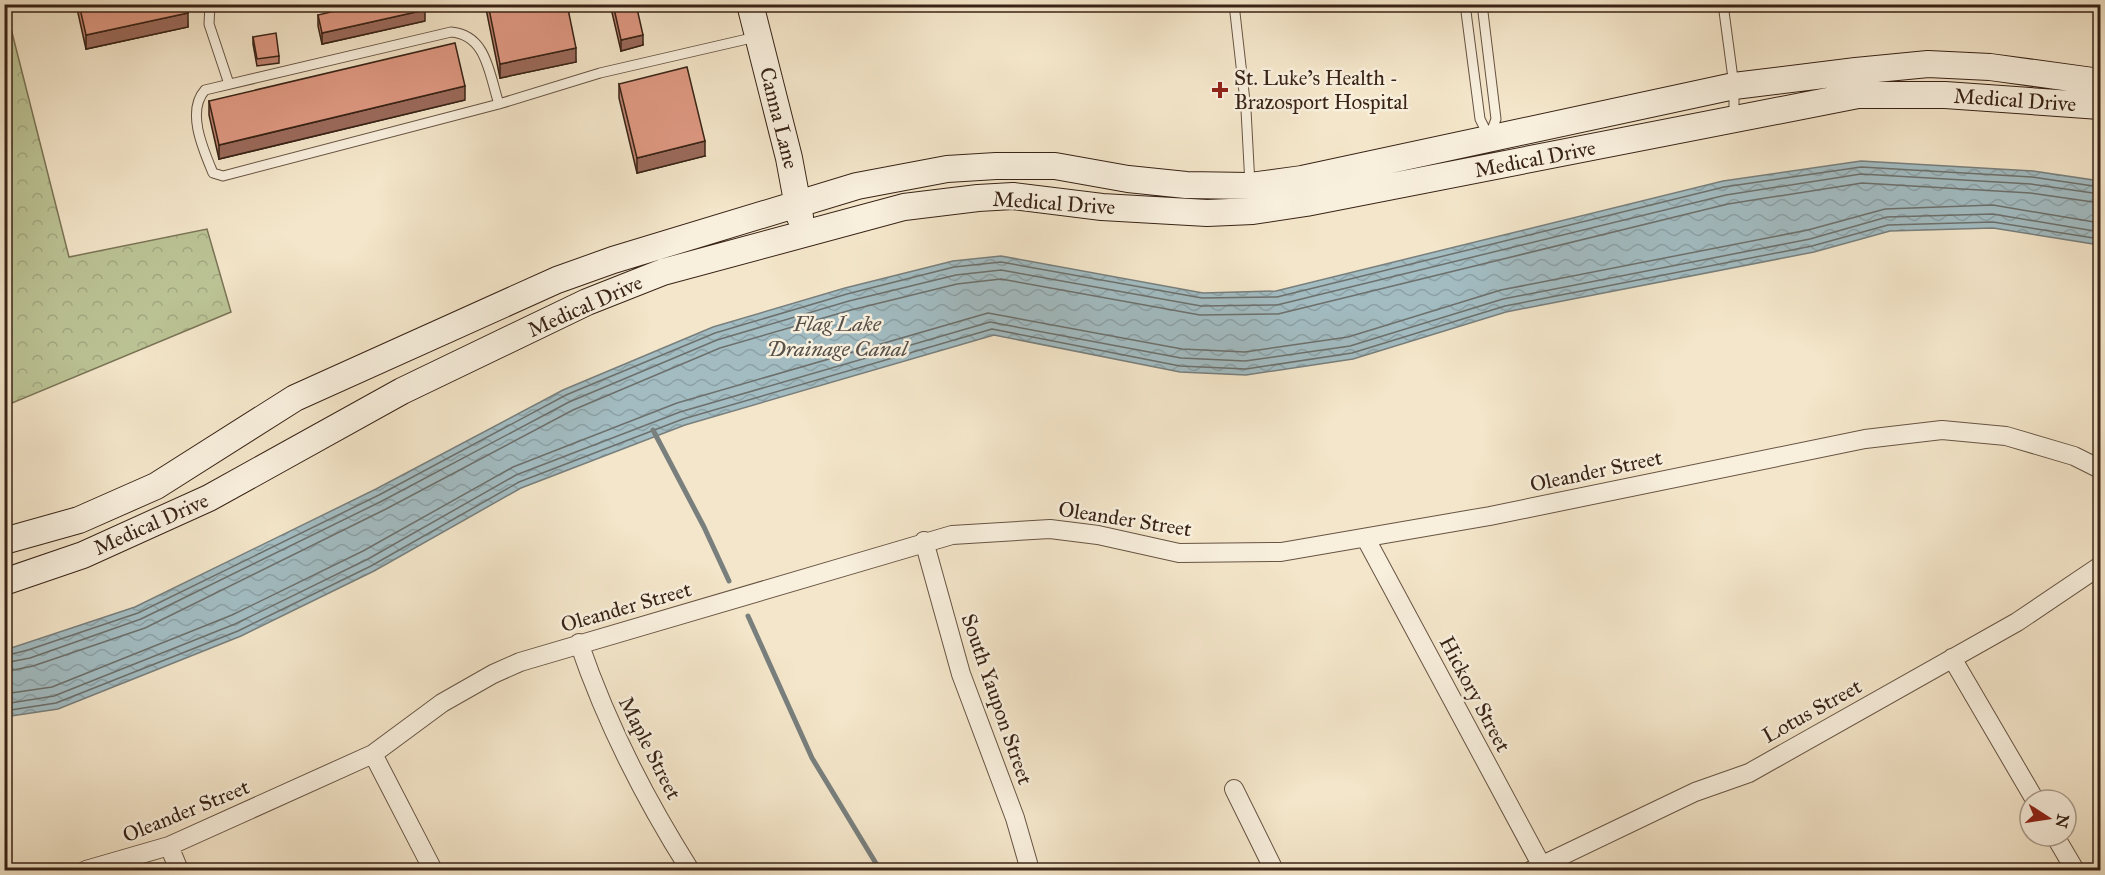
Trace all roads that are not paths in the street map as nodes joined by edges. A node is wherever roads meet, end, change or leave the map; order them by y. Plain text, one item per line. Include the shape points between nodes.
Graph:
1 (210, 4) edge
2 (750, 4) edge
3 (1234, 4) edge
4 (1465, 4) edge
5 (1482, 4) edge
6 (1723, 4) edge
7 (759, 37) junction
8 (2100, 82) edge
9 (229, 84) junction
10 (1734, 86) junction
11 (500, 104) junction
12 (2100, 106) edge
13 (1734, 120) junction
14 (1492, 152) junction
15 (1251, 199) junction
16 (798, 202) junction
17 (803, 232) junction
18 (2100, 469) edge
19 (1366, 539) junction
20 (4, 541) edge
21 (924, 541) junction
22 (2100, 566) edge
23 (4, 582) edge
24 (579, 643) junction
25 (1952, 658) junction
26 (373, 754) junction
27 (2027, 788) edge
28 (1234, 789) dead end
29 (169, 846) junction
30 (2062, 848) edge
31 (1540, 869) edge
32 (86, 870) edge
33 (179, 870) edge
34 (433, 870) edge
35 (690, 870) edge
36 (1030, 870) edge
37 (1274, 870) edge
38 (2076, 870) edge

1 - 9 lane via 209,24
2 - 7 street, Canna Lane
3 - 15 lane
4 - 14 lane via 1480,119
5 - 14 lane via 1496,119
6 - 10 lane
7 - 11 lane via 600,73
7 - 16 street, Canna Lane
8 - 10 street, Medical Drive via 1990,67 1928,64
9 - 11 lane via 451,32 472,37 480,45
9 - 11 lane via 205,90 198,97 196,108 206,157 213,173 223,176
10 - 13 lane
10 - 14 street, Medical Drive
12 - 13 street, Medical Drive via 1946,95 1858,95
13 - 14 street, Medical Drive
14 - 15 street, Medical Drive via 1302,179
15 - 16 street, Medical Drive via 1186,185 1055,166 996,165 897,177
15 - 17 street, Medical Drive via 1162,212 1013,196 978,198 904,207
16 - 17 street, Canna Lane
16 - 20 street, Medical Drive via 557,280 294,398 156,486 79,520
17 - 23 street, Medical Drive via 663,272 587,302 402,391 209,498 83,555
18 - 19 street, Oleander Street via 2074,456 2006,436 1942,430 1904,433
19 - 21 street, Oleander Street via 1281,552 1222,554 1149,548 1098,535 1050,529 952,535
19 - 31 street, Hickory Street
21 - 24 street, Oleander Street
21 - 36 street, South Yaupon Street via 961,674 1015,818
22 - 25 street, Lotus Street via 2017,622
24 - 26 street, Oleander Street via 520,662 466,688
24 - 35 street, Maple Street via 594,687 642,787
25 - 27 street
25 - 31 street, Lotus Street via 1749,773 1695,792
26 - 29 street, Oleander Street
26 - 34 street
28 - 37 street
29 - 32 street, Oleander Street
29 - 33 street
30 - 38 street

